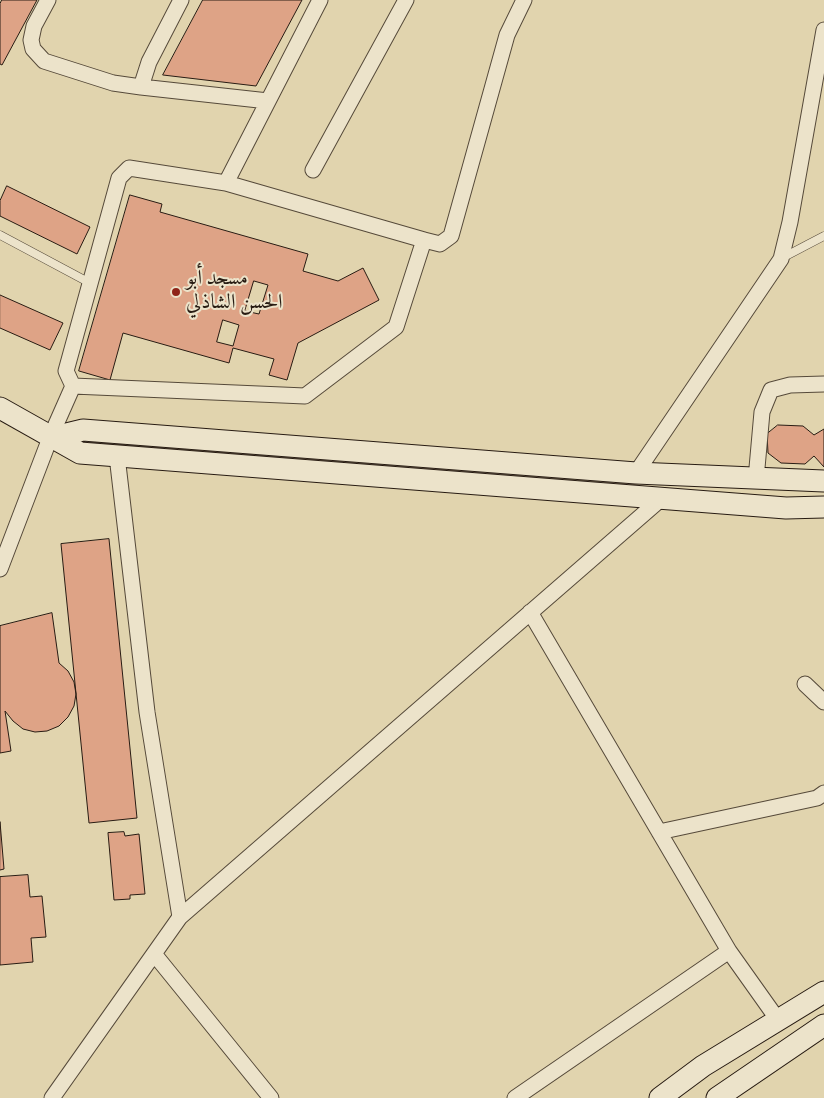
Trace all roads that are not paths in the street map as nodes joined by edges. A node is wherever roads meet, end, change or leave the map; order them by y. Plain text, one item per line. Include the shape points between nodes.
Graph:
1 (48, 0) edge
2 (181, 0) edge
3 (320, 0) edge
4 (406, 0) edge
5 (524, 0) edge
6 (824, 30) edge
7 (141, 87) junction
8 (268, 101) junction
9 (313, 170) dead end
10 (226, 183) junction
11 (0, 235) edge
12 (824, 236) edge
13 (424, 240) junction
14 (781, 259) junction
15 (90, 282) junction
16 (824, 384) edge
17 (73, 386) junction
18 (0, 408) edge
19 (50, 438) junction
20 (118, 456) junction
21 (636, 473) junction
22 (756, 479) junction
23 (824, 481) edge
24 (662, 498) junction
25 (824, 507) edge
26 (1, 566) edge
27 (530, 612) junction
28 (805, 684) dead end
29 (824, 702) edge
30 (824, 793) edge
31 (659, 832) junction
32 (180, 917) junction
33 (729, 951) junction
34 (155, 955) junction
35 (824, 992) edge
36 (778, 1020) junction
37 (823, 1029) edge
38 (52, 1098) edge
39 (271, 1098) edge
40 (515, 1098) edge
41 (660, 1098) edge
42 (717, 1098) edge

1 - 7 street via 34,26 31,40 33,49 44,61
2 - 7 street
3 - 8 street
4 - 9 street
5 - 13 street via 507,35 451,236 440,244
6 - 14 street
7 - 8 street
8 - 10 street
10 - 13 street
10 - 15 street via 129,168 119,178
11 - 15 lane
12 - 14 lane
13 - 17 street via 396,328 304,396
14 - 21 street
15 - 17 street via 66,371
16 - 22 street via 790,385 771,390 762,412
17 - 19 street
18 - 19 main road
19 - 20 main road via 80,454
19 - 21 main road via 83,430
19 - 26 street
20 - 24 main road
20 - 32 street via 147,712
21 - 22 main road
22 - 23 main road
24 - 25 main road via 786,508
24 - 27 street
27 - 31 street
27 - 32 street
28 - 29 street
30 - 31 street via 818,798
31 - 33 street
32 - 34 street
33 - 36 street
33 - 40 street
34 - 38 street
34 - 39 street
35 - 36 main road
36 - 41 main road via 703,1066
37 - 42 main road

